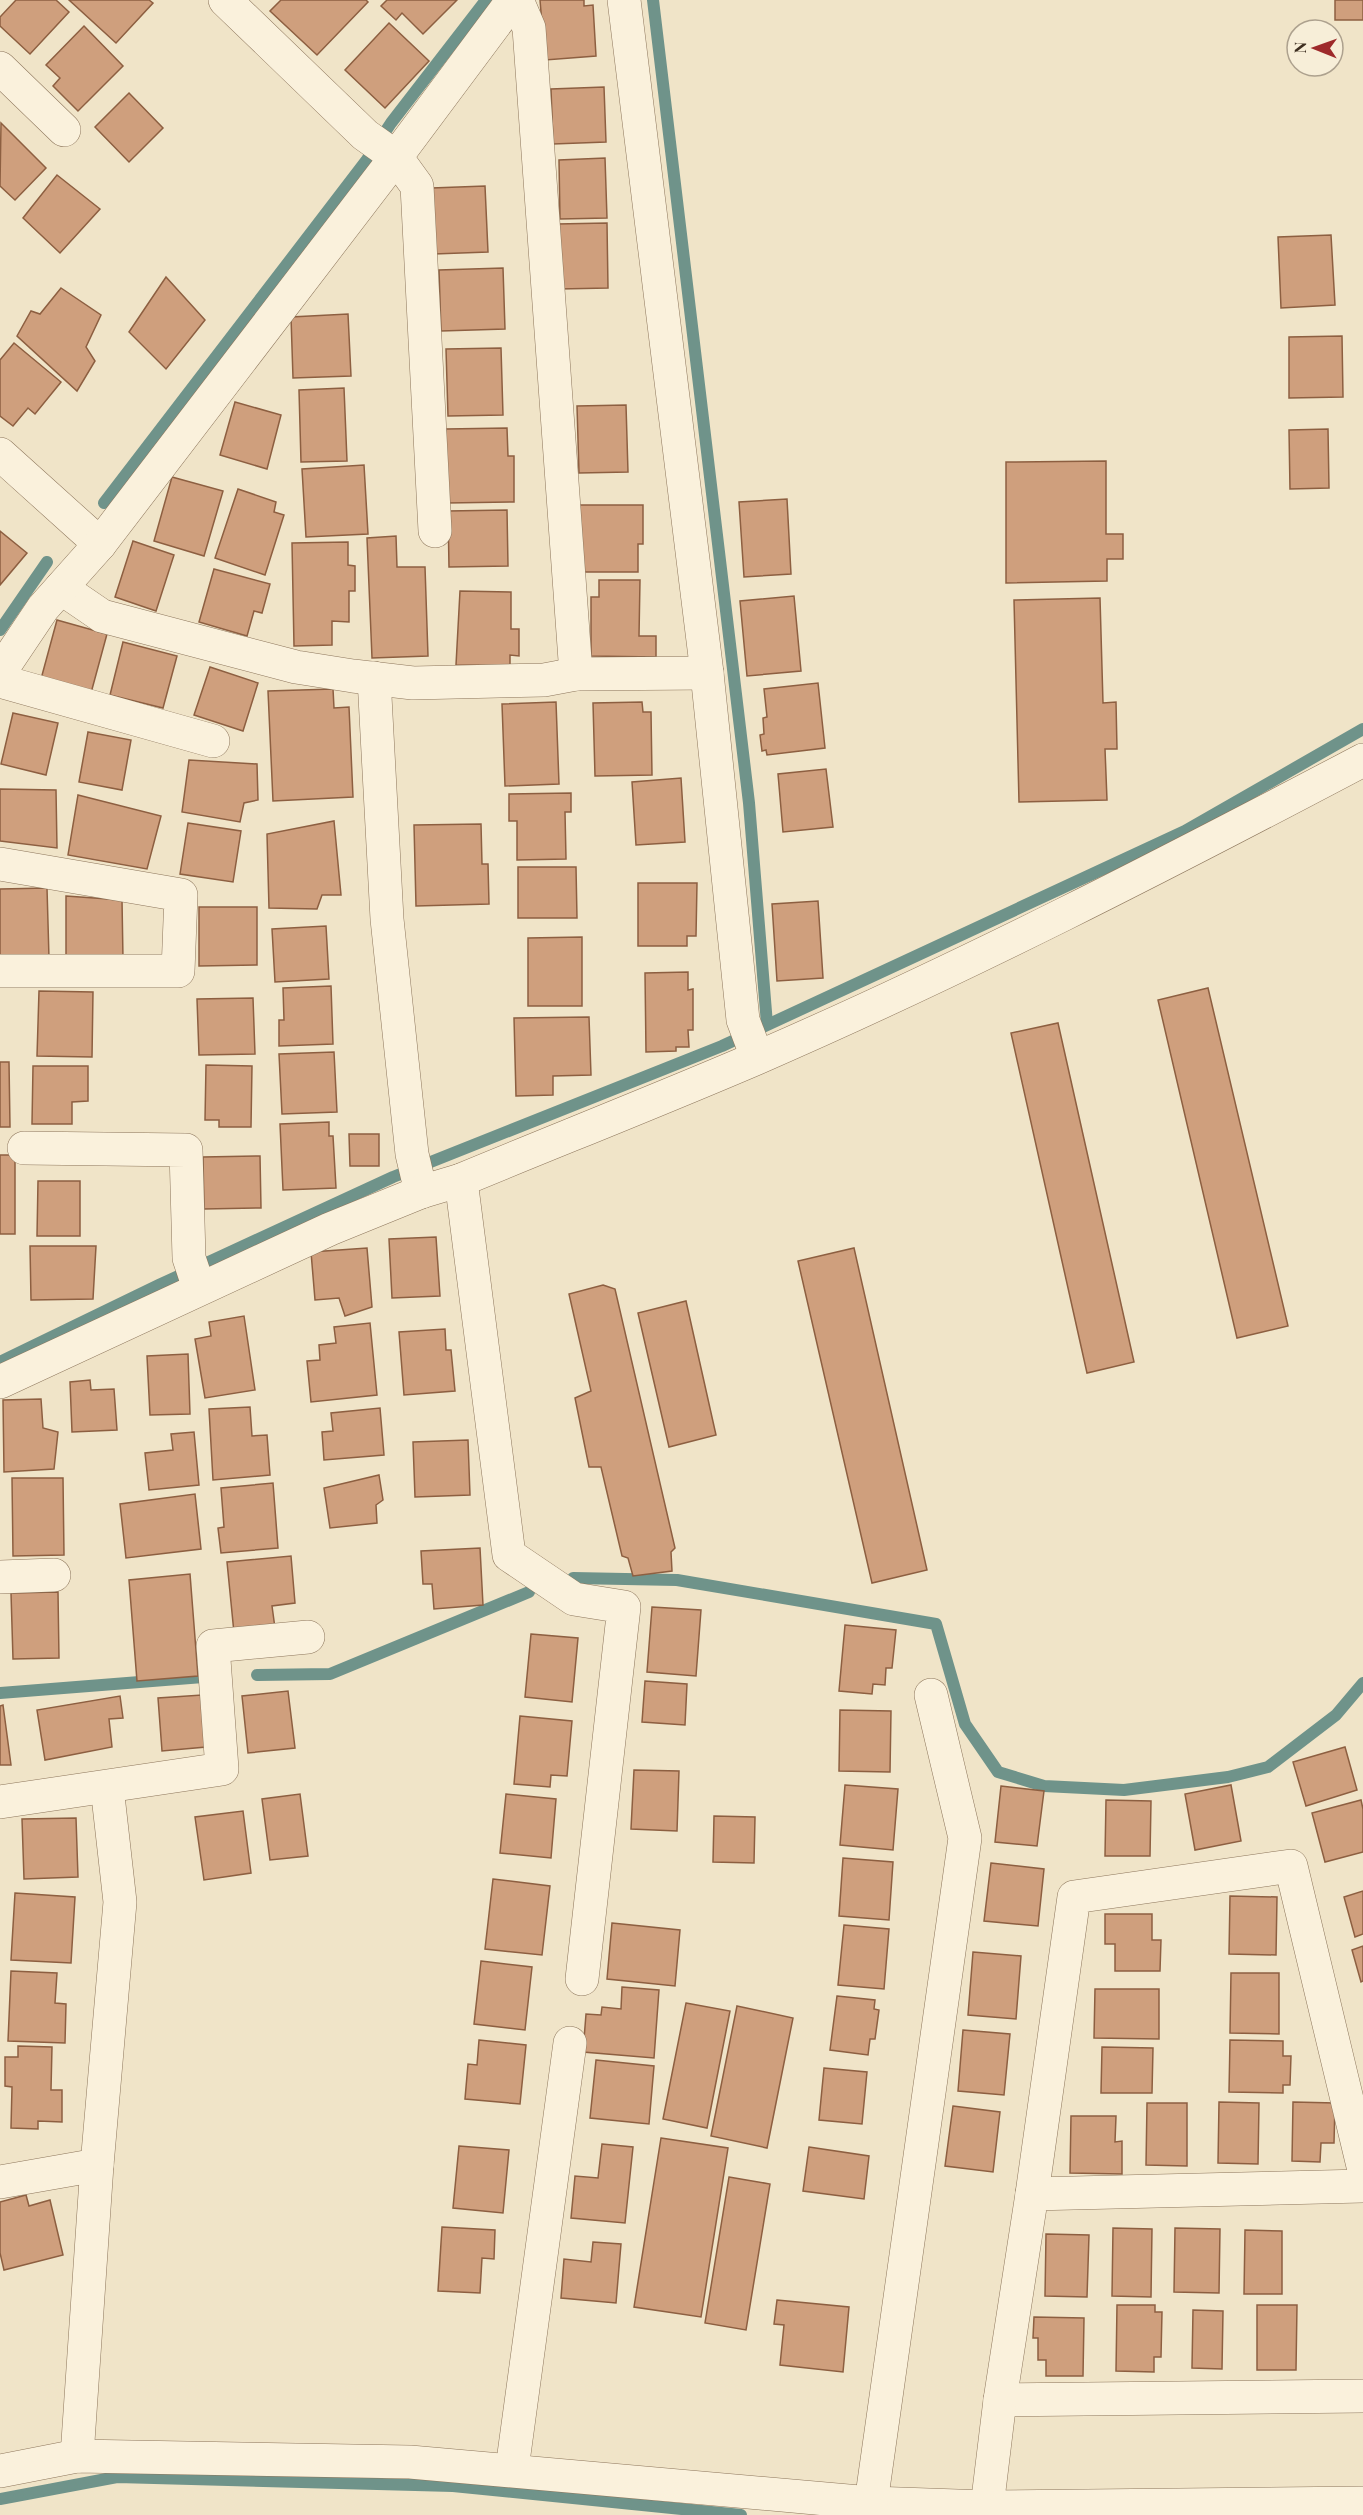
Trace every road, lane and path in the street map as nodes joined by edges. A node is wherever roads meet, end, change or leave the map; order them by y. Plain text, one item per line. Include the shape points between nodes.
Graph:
1 (225, 0) edge
2 (515, 0) edge
3 (624, 0) edge
4 (0, 68) edge
5 (64, 130) dead end
6 (381, 146) junction
7 (0, 454) edge
8 (435, 531) dead end
9 (100, 544) junction
10 (61, 588) junction
11 (0, 672) edge
12 (707, 673) junction
13 (576, 674) junction
14 (374, 678) junction
15 (0, 681) edge
16 (213, 741) dead end
17 (1363, 760) edge
18 (0, 864) edge
19 (0, 971) edge
20 (750, 1039) junction
21 (24, 1148) dead end
22 (417, 1175) junction
23 (461, 1180) junction
24 (194, 1275) junction
25 (0, 1382) edge
26 (54, 1575) dead end
27 (0, 1577) edge
28 (308, 1637) dead end
29 (932, 1695) dead end
30 (107, 1787) junction
31 (0, 1802) edge
32 (582, 1979) dead end
33 (570, 2043) dead end
34 (97, 2165) junction
35 (1363, 2166) edge
36 (0, 2182) edge
37 (1363, 2186) edge
38 (1032, 2194) junction
39 (1363, 2396) edge
40 (1000, 2400) junction
41 (76, 2456) junction
42 (512, 2469) junction
43 (0, 2471) edge
44 (1363, 2503) edge
45 (764, 2504) edge
46 (871, 2504) junction
47 (987, 2507) junction

1 - 6 street
2 - 6 street
2 - 13 street via 529,28
3 - 12 street
4 - 5 street
6 - 8 street via 417,186
6 - 9 street
7 - 9 street
9 - 10 street
10 - 11 street
10 - 14 street via 102,616 297,667
12 - 13 street
12 - 20 street
13 - 14 street via 544,680 425,683
14 - 22 street via 387,919
15 - 16 street
17 - 20 street via 965,962
18 - 19 street via 181,895 178,971
20 - 23 street
21 - 24 street via 186,1150
22 - 23 street
22 - 24 street via 330,1229
23 - 32 street via 509,1555 574,1599 624,1607
24 - 25 street
26 - 27 street
28 - 30 street via 213,1646 222,1769
29 - 46 street via 965,1838
30 - 31 street
30 - 34 street via 120,1902
33 - 42 street
34 - 36 street
34 - 41 street
35 - 38 street via 1291,1866 1074,1898
37 - 38 street
38 - 40 street
39 - 40 street
40 - 47 street
41 - 42 street via 410,2462
41 - 43 street
42 - 45 street
44 - 47 street
45 - 46 street
46 - 47 street

